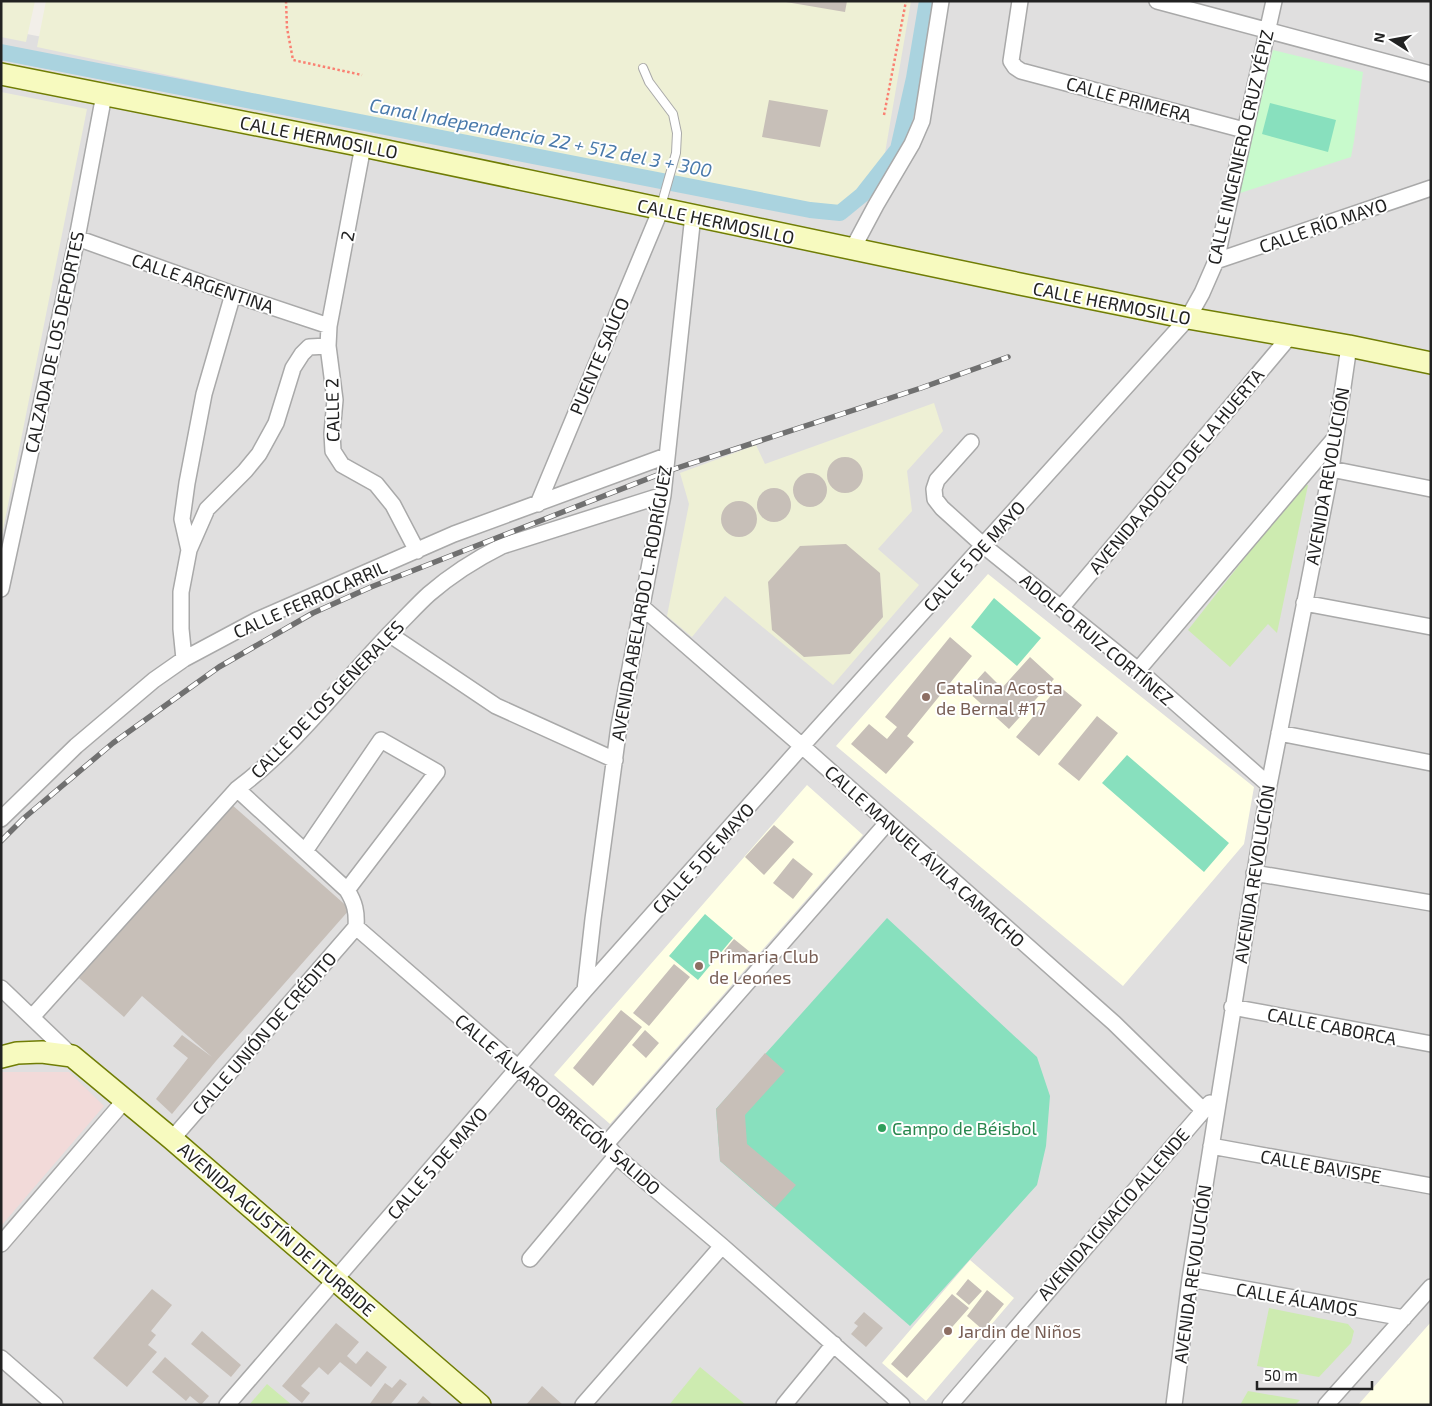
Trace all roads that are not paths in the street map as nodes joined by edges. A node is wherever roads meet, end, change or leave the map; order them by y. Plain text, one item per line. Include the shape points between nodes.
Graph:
1 (941, 1) edge
2 (1020, 1) edge
3 (1156, 1) edge
4 (1274, 1) edge
5 (1267, 29) junction
6 (643, 68) dead end
7 (1, 74) edge
8 (1431, 74) edge
9 (104, 95) junction
10 (1244, 130) junction
11 (363, 146) junction
12 (1431, 188) edge
13 (1411, 195) junction
14 (1431, 199) edge
15 (661, 208) junction
16 (693, 215) junction
17 (77, 238) junction
18 (852, 250) junction
19 (1216, 261) junction
20 (232, 294) junction
21 (1188, 318) junction
22 (329, 326) junction
23 (1291, 334) junction
24 (328, 346) junction
25 (1349, 346) junction
26 (1431, 363) edge
27 (1336, 438) junction
28 (971, 442) dead end
29 (666, 456) junction
30 (1330, 469) junction
31 (1431, 489) edge
32 (663, 495) junction
33 (538, 504) junction
34 (984, 546) junction
35 (189, 550) junction
36 (416, 551) junction
37 (1, 589) edge
38 (1304, 603) junction
39 (642, 607) junction
40 (1061, 608) junction
41 (1431, 627) edge
42 (389, 634) junction
43 (184, 659) junction
44 (1138, 670) junction
45 (1279, 733) junction
46 (802, 746) junction
47 (615, 760) junction
48 (1431, 763) edge
49 (1269, 785) junction
50 (237, 789) junction
51 (1, 819) edge
52 (887, 823) junction
53 (305, 851) junction
54 (1254, 873) junction
55 (347, 890) junction
56 (1431, 903) edge
57 (356, 927) junction
58 (1, 988) edge
59 (585, 990) junction
60 (1232, 1007) junction
61 (32, 1016) junction
62 (1431, 1044) edge
63 (1, 1056) edge
64 (72, 1056) junction
65 (519, 1069) junction
66 (1220, 1093) junction
67 (125, 1100) junction
68 (1203, 1110) junction
69 (172, 1139) junction
70 (1211, 1146) junction
71 (611, 1150) junction
72 (1431, 1186) edge
73 (1, 1244) edge
74 (722, 1246) junction
75 (530, 1258) dead end
76 (1190, 1279) junction
77 (335, 1280) junction
78 (1431, 1286) edge
79 (1404, 1318) junction
80 (834, 1344) junction
81 (1, 1358) edge
82 (55, 1405) edge
83 (227, 1405) edge
84 (480, 1405) edge
85 (583, 1405) edge
86 (784, 1405) edge
87 (902, 1405) edge
88 (950, 1405) edge
89 (1174, 1405) edge
90 (1326, 1405) edge

1 - 18 street via 922,121
2 - 10 street, CALLE PRIMERA via 1011,61 1021,71
3 - 5 street
4 - 5 street, CALLE INGENIERO CRUZ YÉPIZ
5 - 8 street
5 - 10 street, CALLE INGENIERO CRUZ YÉPIZ
6 - 15 lane via 649,82 673,114 677,133 676,153
7 - 9 street, CALLE HERMOSILLO
9 - 11 street, CALLE HERMOSILLO
9 - 17 street, CALZADA DE LOS DEPORTES
10 - 19 street, CALLE INGENIERO CRUZ YÉPIZ
11 - 15 street, CALLE HERMOSILLO
11 - 22 street, 2
12 - 13 street, CALLE RÍO MAYO
13 - 14 street
13 - 19 street, CALLE RÍO MAYO
15 - 16 street, CALLE HERMOSILLO
15 - 33 street, PUENTE SAÚCO
16 - 18 street, CALLE HERMOSILLO
16 - 29 street, AVENIDA ABELARDO L. RODRÍGUEZ
17 - 20 street, CALLE ARGENTINA
17 - 37 street, CALZADA DE LOS DEPORTES
18 - 21 street, CALLE HERMOSILLO
19 - 21 street, CALLE INGENIERO CRUZ YÉPIZ
20 - 22 street, CALLE ARGENTINA
20 - 35 street via 204,394 187,483 182,519
21 - 23 street, CALLE HERMOSILLO
21 - 34 street, CALLE 5 DE MAYO
22 - 24 street, CALLE 2
23 - 25 street, CALLE HERMOSILLO
23 - 40 street, AVENIDA ADOLFO DE LA HUERTA
24 - 35 street via 308,347 302,354 293,368 276,423 260,454 207,509
24 - 36 street, CALLE 2 via 335,400 333,451 342,465 376,484 393,505
25 - 26 street, CALLE HERMOSILLO
25 - 27 street, AVENIDA REVOLUCIÓN
27 - 30 street, AVENIDA REVOLUCIÓN
27 - 44 street
28 - 34 street, ADOLFO RUIZ CORTÍNEZ via 937,480 935,499
29 - 32 street, AVENIDA ABELARDO L. RODRÍGUEZ
29 - 33 street, CALLE FERROCARRIL
30 - 31 street
30 - 38 street, AVENIDA REVOLUCIÓN
32 - 39 street, AVENIDA ABELARDO L. RODRÍGUEZ
32 - 42 street, CALLE DE LOS GENERALES via 502,546 428,594
33 - 36 street, CALLE FERROCARRIL
34 - 40 street, ADOLFO RUIZ CORTÍNEZ
34 - 46 street, CALLE 5 DE MAYO
35 - 43 street via 181,592
36 - 43 street, CALLE FERROCARRIL via 257,620
38 - 41 street
38 - 45 street, AVENIDA REVOLUCIÓN
39 - 46 street, CALLE MANUEL ÁVILA CAMACHO
39 - 47 street, AVENIDA ABELARDO L. RODRÍGUEZ
40 - 44 street, ADOLFO RUIZ CORTÍNEZ
42 - 47 street via 496,706
42 - 50 street, CALLE DE LOS GENERALES via 288,744
43 - 51 street, CALLE FERROCARRIL via 76,746
44 - 49 street, ADOLFO RUIZ CORTÍNEZ
45 - 48 street
45 - 49 street, AVENIDA REVOLUCIÓN
46 - 52 street, CALLE MANUEL ÁVILA CAMACHO
46 - 59 street, CALLE 5 DE MAYO
47 - 59 street, AVENIDA ABELARDO L. RODRÍGUEZ
49 - 54 street, AVENIDA REVOLUCIÓN
50 - 53 street
50 - 61 street, CALLE DE LOS GENERALES
52 - 68 street, CALLE MANUEL ÁVILA CAMACHO via 1114,1023
52 - 71 street
53 - 55 street
53 - 55 street via 381,740 436,772
54 - 56 street
54 - 60 street, AVENIDA REVOLUCIÓN
55 - 57 street via 357,912
57 - 65 street, CALLE ÁLVARO OBREGÓN SALIDO
57 - 69 street, CALLE UNIÓN DE CRÉDITO
58 - 61 street
59 - 65 street, CALLE 5 DE MAYO
60 - 62 street, CALLE CABORCA
60 - 66 street, AVENIDA REVOLUCIÓN
61 - 64 street
63 - 64 street via 42,1052
64 - 67 street, AVENIDA AGUSTÍN DE ITURBIDE
65 - 71 street, CALLE ÁLVARO OBREGÓN SALIDO
65 - 77 street, CALLE 5 DE MAYO
66 - 68 street, AVENIDA IGNACIO ALLENDE
66 - 70 street, AVENIDA REVOLUCIÓN
67 - 69 street, AVENIDA AGUSTÍN DE ITURBIDE
67 - 73 street
68 - 88 street, AVENIDA IGNACIO ALLENDE
69 - 77 street, AVENIDA AGUSTÍN DE ITURBIDE
70 - 72 street, CALLE BAVISPE
70 - 76 street, AVENIDA REVOLUCIÓN
71 - 74 street, CALLE ÁLVARO OBREGÓN SALIDO
71 - 75 street
74 - 80 street, CALLE ÁLVARO OBREGÓN SALIDO
74 - 85 street
76 - 79 street, CALLE ÁLAMOS
76 - 89 street, AVENIDA REVOLUCIÓN
77 - 83 street, CALLE 5 DE MAYO
77 - 84 street, AVENIDA AGUSTÍN DE ITURBIDE
78 - 79 street
79 - 90 street
80 - 86 street
80 - 87 street, CALLE ÁLVARO OBREGÓN SALIDO
81 - 82 street

